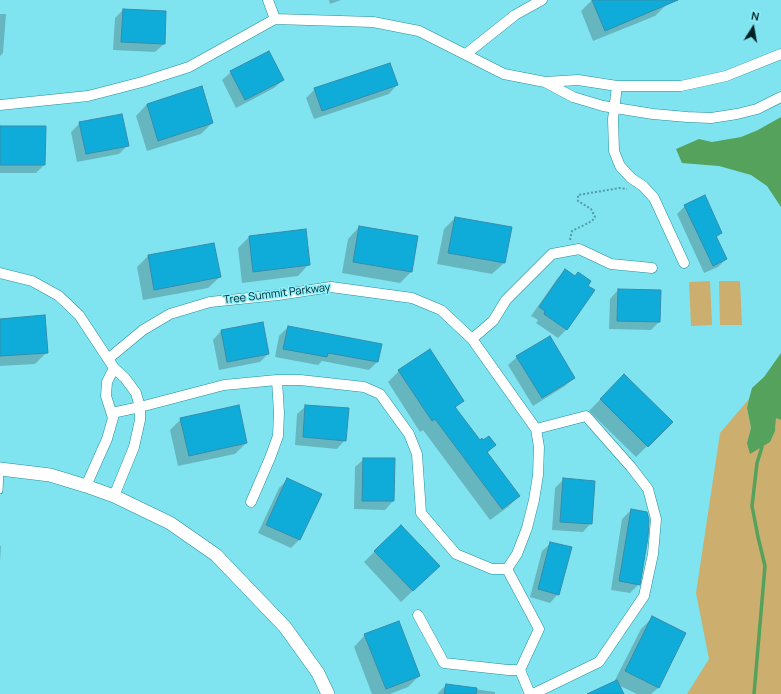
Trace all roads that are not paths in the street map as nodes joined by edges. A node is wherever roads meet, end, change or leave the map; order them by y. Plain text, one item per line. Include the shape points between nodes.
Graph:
1 (268, 0) edge
2 (542, 0) edge
3 (275, 19) junction
4 (466, 54) junction
5 (781, 54) edge
6 (545, 82) junction
7 (617, 86) junction
8 (781, 97) edge
9 (0, 105) edge
10 (614, 108) junction
11 (684, 263) dead end
12 (652, 268) dead end
13 (0, 273) edge
14 (472, 339) junction
15 (108, 359) junction
16 (114, 368) junction
17 (277, 380) junction
18 (140, 407) junction
19 (112, 413) junction
20 (536, 429) junction
21 (1, 469) edge
22 (86, 486) junction
23 (0, 491) edge
24 (114, 496) junction
25 (251, 502) dead end
26 (507, 569) junction
27 (418, 615) dead end
28 (520, 670) junction
29 (328, 694) edge
30 (530, 694) edge
31 (533, 694) edge

1 - 3 street
2 - 4 street via 515,16
3 - 4 street via 373,22 419,31
3 - 9 street via 189,66 142,82 88,96
4 - 6 street via 504,74
5 - 7 street via 726,76 681,86
6 - 7 street via 578,80
6 - 10 street via 573,97
7 - 10 street
8 - 10 street via 757,109 711,118
10 - 11 street via 614,151 620,166 654,198
12 - 14 street via 611,264 579,249 552,254 506,300 493,321
13 - 15 street via 32,281 60,296 79,315
14 - 15 street, Tree Summit Parkway via 441,310 412,298 331,287 210,302 170,314 143,330
14 - 20 street, Tree Summit Parkway
15 - 16 street
16 - 18 street via 136,393
16 - 19 street via 107,382 106,396
17 - 18 street via 224,385
17 - 25 street via 278,436
17 - 26 street via 364,387 380,394 409,434 417,454 421,513 456,554 492,569
18 - 19 street
18 - 24 street via 134,447
19 - 22 street via 107,439
20 - 26 street, Tree Summit Parkway via 539,447 534,500 517,554
20 - 31 street via 586,416 648,489 656,519 653,554 644,596 599,662
21 - 22 street via 50,475
21 - 23 lane
22 - 24 street
24 - 29 street via 170,523 216,555 285,627 318,673
26 - 28 street via 539,629
27 - 28 street via 444,663
28 - 30 street

